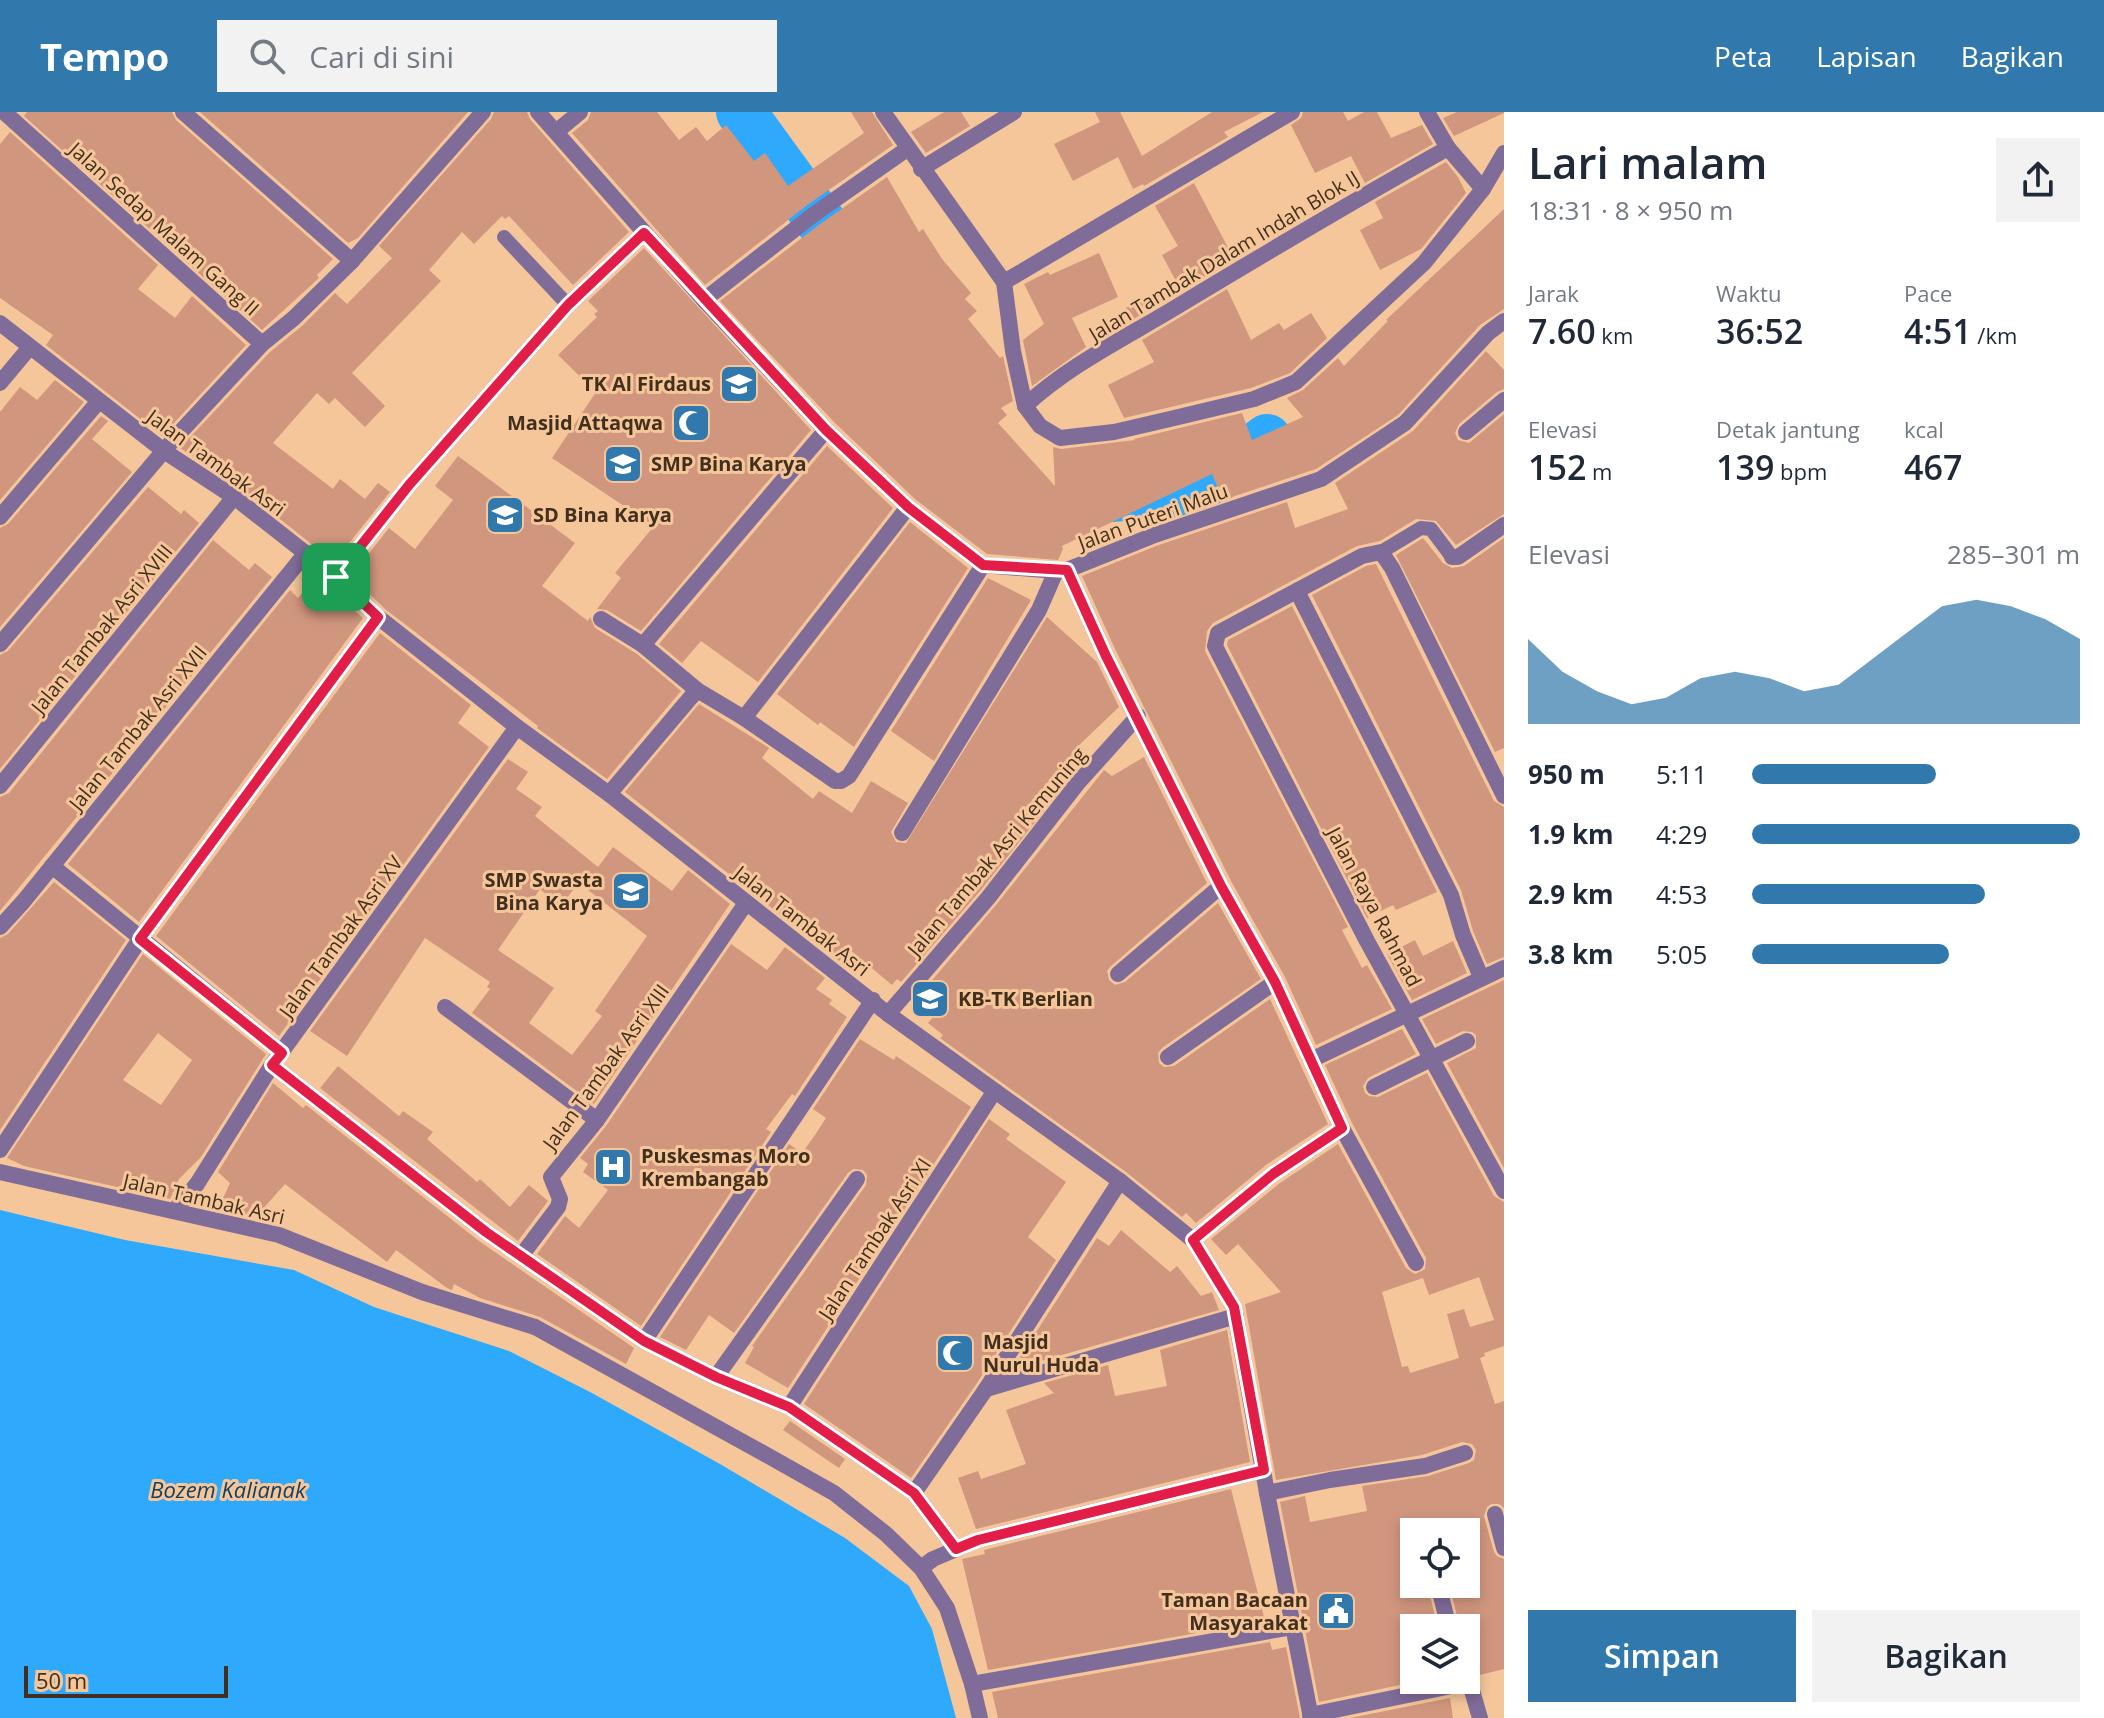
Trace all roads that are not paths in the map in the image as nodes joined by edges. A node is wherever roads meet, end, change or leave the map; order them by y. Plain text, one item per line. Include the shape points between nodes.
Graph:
1 (5, 112) edge
2 (183, 112) edge
3 (483, 112) edge
4 (538, 112) edge
5 (580, 112) edge
6 (883, 112) edge
7 (1014, 112) edge
8 (1292, 112) edge
9 (1427, 112) edge
10 (0, 119) edge
11 (556, 132) junction
12 (1448, 148) junction
13 (907, 149) junction
14 (1504, 153) edge
15 (921, 169) junction
16 (1483, 189) junction
17 (644, 233) junction
18 (504, 237) dead end
19 (352, 261) junction
20 (1004, 282) junction
21 (704, 300) junction
22 (568, 305) junction
23 (1504, 321) edge
24 (0, 323) edge
25 (262, 344) junction
26 (30, 347) junction
27 (0, 383) edge
28 (1504, 400) edge
29 (99, 401) junction
30 (1025, 406) junction
31 (826, 430) junction
32 (1466, 432) dead end
33 (164, 451) junction
34 (234, 497) junction
35 (908, 507) junction
36 (0, 517) edge
37 (1504, 525) edge
38 (1381, 552) junction
39 (305, 554) junction
40 (1452, 557) joint
41 (983, 565) junction
42 (1061, 570) junction
43 (336, 577) junction
44 (1297, 591) junction
45 (378, 617) junction
46 (601, 619) dead end
47 (0, 644) edge
48 (643, 645) junction
49 (697, 690) junction
50 (1138, 716) junction
51 (744, 718) junction
52 (517, 727) junction
53 (0, 786) edge
54 (609, 794) junction
55 (1504, 796) edge
56 (902, 833) dead end
57 (52, 866) junction
58 (1221, 886) junction
59 (746, 903) junction
60 (0, 927) edge
61 (140, 939) junction
62 (1504, 968) edge
63 (1118, 974) dead end
64 (1481, 977) junction
65 (1275, 982) junction
66 (873, 1000) junction
67 (445, 1007) dead end
68 (888, 1014) junction
69 (1409, 1014) junction
70 (1467, 1041) dead end
71 (1168, 1057) dead end
72 (1434, 1058) junction
73 (277, 1059) junction
74 (1311, 1060) junction
75 (1374, 1087) dead end
76 (994, 1092) junction
77 (597, 1120) junction
78 (1342, 1128) junction
79 (0, 1150) edge
80 (0, 1172) edge
81 (857, 1179) dead end
82 (1120, 1181) junction
83 (1504, 1191) edge
84 (174, 1211) junction
85 (1193, 1240) junction
86 (521, 1256) junction
87 (1416, 1263) dead end
88 (1236, 1316) junction
89 (644, 1341) junction
90 (716, 1377) junction
91 (986, 1389) junction
92 (789, 1407) junction
93 (1465, 1453) dead end
94 (1264, 1470) junction
95 (914, 1493) junction
96 (1267, 1493) junction
97 (1495, 1514) dead end
98 (1504, 1548) edge
99 (956, 1549) junction
100 (921, 1568) junction
101 (1292, 1627) junction
102 (972, 1684) junction
103 (1400, 1693) edge
104 (1474, 1694) edge
105 (1310, 1716) edge
106 (980, 1718) edge
107 (1480, 1718) edge

1 - 10 street
1 - 25 street, Jalan Sedap Malam Gang II
2 - 19 street
3 - 19 street
4 - 11 street
5 - 11 street
6 - 13 street
7 - 15 street
8 - 20 street
9 - 12 street
11 - 17 street
12 - 16 street
12 - 30 street, Jalan Tambak Dalam Indah Blok IJ via 1128,336 1044,388
13 - 15 street
13 - 21 street
14 - 16 street
15 - 20 street
16 - 30 street via 1424,263 1296,382 1254,399 1156,423 1060,438 1040,426
17 - 21 street
17 - 22 street
18 - 22 lane
19 - 25 street
20 - 30 street
21 - 31 street
22 - 43 street via 409,485
23 - 42 street, Jalan Puteri Malu via 1405,423 1321,479
24 - 26 street, Jalan Tambak Asri
25 - 33 street
26 - 27 street
26 - 29 street, Jalan Tambak Asri
28 - 32 street
29 - 33 street, Jalan Tambak Asri
29 - 36 street
31 - 35 street
31 - 48 street
33 - 34 street, Jalan Tambak Asri
33 - 47 street
34 - 39 street, Jalan Tambak Asri
34 - 53 street, Jalan Tambak Asri XVIII
35 - 41 street
35 - 51 street
37 - 40 street
38 - 40 lane via 1421,528 1431,529
38 - 44 street via 1362,556
38 - 55 street
39 - 43 street, Jalan Tambak Asri
39 - 57 street, Jalan Tambak Asri XVII
41 - 42 street
41 - 51 street via 849,776 835,781
42 - 50 street
42 - 56 street
43 - 45 street, Jalan Tambak Asri
44 - 64 street via 1451,895
44 - 69 street, Jalan Raya Rahmad via 1226,627 1215,639
45 - 52 street, Jalan Tambak Asri
45 - 61 street
46 - 48 street
48 - 49 street
49 - 51 street
49 - 54 street
50 - 58 street
50 - 68 street, Jalan Tambak Asri Kemuning
52 - 54 street, Jalan Tambak Asri
52 - 73 street, Jalan Tambak Asri XV
54 - 59 street, Jalan Tambak Asri
57 - 60 street, Jalan Tambak Asri XVII
57 - 61 street
58 - 63 street
58 - 65 street
59 - 66 street, Jalan Tambak Asri
59 - 77 street, Jalan Tambak Asri XIII
61 - 73 street
61 - 79 street
62 - 64 street
64 - 69 street
65 - 71 street
65 - 74 street
66 - 68 street, Jalan Tambak Asri
66 - 89 street
67 - 77 street
68 - 76 street, Jalan Tambak Asri
69 - 72 street, Jalan Raya Rahmad
69 - 74 street
70 - 72 street
72 - 75 street
72 - 83 street, Jalan Raya Rahmad
73 - 84 street, Jalan Tambak Asri XV
73 - 86 street
74 - 78 street
76 - 82 street, Jalan Tambak Asri
76 - 92 street, Jalan Tambak Asri XI
77 - 86 street, Jalan Tambak Asri XIII via 551,1177 558,1207
78 - 85 street via 1273,1174
78 - 87 street
80 - 84 street, Jalan Tambak Asri
81 - 90 street
82 - 85 street, Jalan Tambak Asri
82 - 91 street
84 - 100 street, Jalan Tambak Asri via 279,1235 422,1292 535,1327 834,1493
85 - 88 street, Jalan Tambak Asri
86 - 89 street
88 - 91 street
88 - 94 street, Jalan Tambak Asri
89 - 90 street
90 - 92 street
91 - 95 street
92 - 95 street
93 - 96 street via 1425,1466
94 - 96 street, Jalan Tambak Asri
94 - 99 street
95 - 99 street
96 - 101 street, Jalan Tambak Asri
97 - 98 street
99 - 100 street
100 - 102 street, Jalan Tambak Asri via 947,1608
101 - 102 street
101 - 105 street, Jalan Tambak Asri
102 - 106 street, Jalan Tambak Asri
103 - 105 street
104 - 107 street

